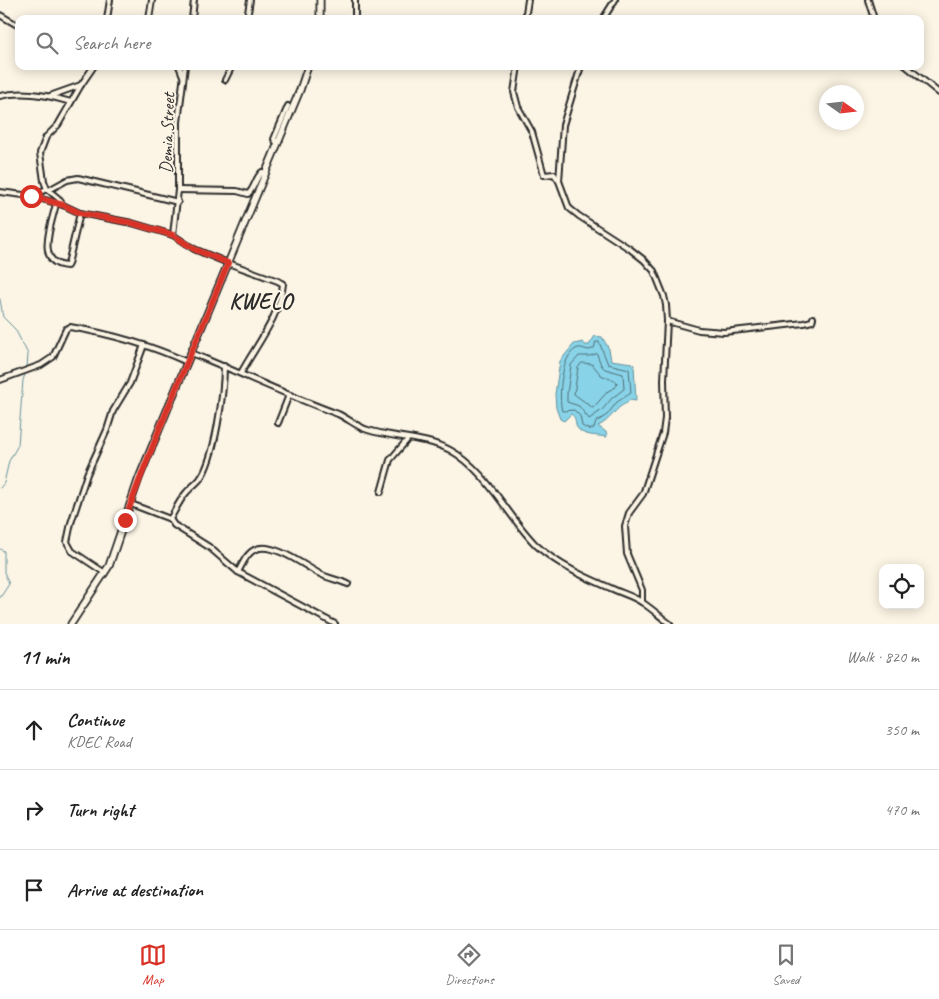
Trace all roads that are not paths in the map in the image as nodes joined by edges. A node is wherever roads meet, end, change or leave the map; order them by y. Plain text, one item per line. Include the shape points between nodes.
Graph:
1 (110, 0) edge
2 (152, 0) edge
3 (194, 0) edge
4 (250, 0) edge
5 (320, 0) edge
6 (355, 0) edge
7 (528, 0) edge
8 (616, 0) edge
9 (868, 0) edge
10 (0, 15) edge
11 (108, 15) edge
12 (150, 15) edge
13 (192, 15) edge
14 (248, 15) edge
15 (320, 15) edge
16 (355, 15) edge
17 (526, 15) edge
18 (606, 15) edge
19 (873, 15) edge
20 (15, 24) edge
21 (91, 70) edge
22 (181, 70) edge
23 (185, 70) edge
24 (230, 70) edge
25 (307, 70) edge
26 (517, 70) edge
27 (581, 70) edge
28 (911, 70) edge
29 (184, 77) junction
30 (225, 80) dead end
31 (80, 85) junction
32 (939, 94) edge
33 (0, 96) edge
34 (50, 96) junction
35 (71, 102) junction
36 (288, 106) dead end
37 (277, 143) junction
38 (265, 173) junction
39 (559, 181) junction
40 (48, 189) junction
41 (178, 190) junction
42 (0, 192) edge
43 (31, 196) junction
44 (178, 202) junction
45 (56, 204) junction
46 (63, 205) junction
47 (80, 213) junction
48 (173, 235) junction
49 (228, 263) junction
50 (813, 318) dead end
51 (667, 322) junction
52 (144, 345) junction
53 (191, 353) junction
54 (187, 362) junction
55 (224, 366) junction
56 (241, 373) junction
57 (0, 380) edge
58 (289, 395) junction
59 (278, 423) dead end
60 (408, 438) junction
61 (381, 492) dead end
62 (131, 504) junction
63 (170, 519) junction
64 (106, 572) junction
65 (238, 572) junction
66 (348, 584) dead end
67 (642, 602) junction
68 (71, 624) edge
69 (335, 624) edge
70 (670, 624) edge

1 - 11 street
2 - 12 street
3 - 13 street
4 - 14 street
5 - 15 main road
6 - 16 street
7 - 17 street
8 - 18 street
9 - 19 street
10 - 20 street
21 - 31 street
22 - 29 street
23 - 29 street, Demia Street
24 - 30 street
25 - 37 main road
26 - 39 street via 514,92 518,106 532,132 544,175 554,174
27 - 39 street via 562,125
28 - 32 street
29 - 41 street, Demia Street via 178,122
31 - 34 street
31 - 35 street
33 - 34 street
34 - 35 street
35 - 40 street via 58,125 43,142 40,153
36 - 37 street via 274,139
37 - 38 main road
38 - 41 street via 259,175 248,194
38 - 49 main road
39 - 51 street via 569,208 630,249 654,271 664,296
40 - 43 street
40 - 44 street via 78,178
40 - 46 street
41 - 44 street, Demia Street
42 - 43 street
43 - 45 street
44 - 48 street, Demia Street
45 - 46 street
45 - 47 street via 47,251 50,259 59,265 68,264
46 - 47 street
47 - 48 street
48 - 49 street via 194,249
49 - 53 main road
49 - 56 street via 283,284 271,323
50 - 51 street via 804,323 724,332
51 - 67 street via 663,433 643,494 629,513 625,526 627,554 642,590
52 - 54 street
52 - 57 street via 70,327 53,357 41,365
52 - 64 street via 130,383 113,410 87,474 67,542 72,551
53 - 54 main road
53 - 55 street
54 - 62 main road
55 - 56 street
55 - 63 street via 214,443 206,468
56 - 58 street
58 - 59 street
58 - 60 street via 347,418 352,424 367,430
60 - 61 street via 390,460
60 - 67 street via 454,452 496,494 536,544 574,572
62 - 63 street
62 - 64 main road
63 - 65 street
64 - 68 main road
65 - 66 street via 247,555 265,548
65 - 69 street
67 - 70 street

